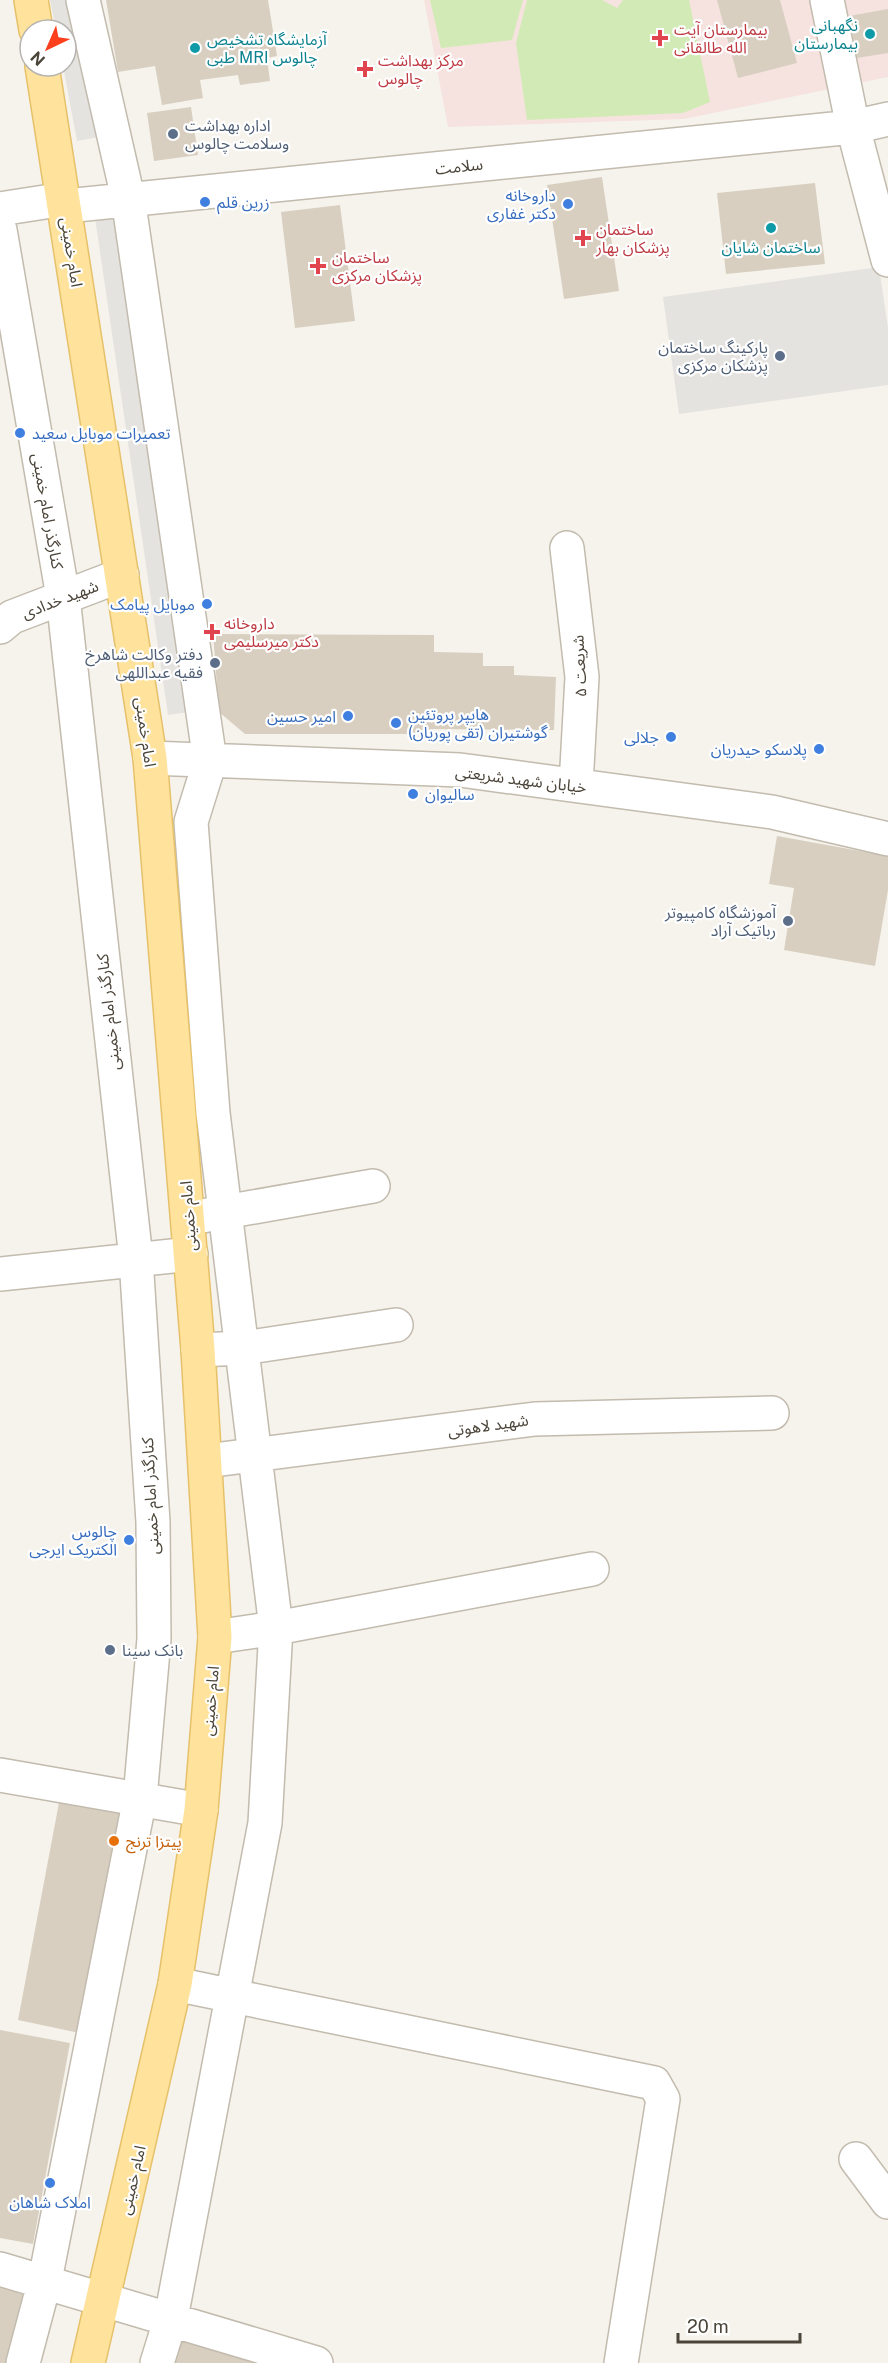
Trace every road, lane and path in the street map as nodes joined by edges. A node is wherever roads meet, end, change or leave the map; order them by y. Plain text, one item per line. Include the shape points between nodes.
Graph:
1 (31, 0) edge
2 (83, 0) edge
3 (827, 0) edge
4 (34, 18) edge
5 (44, 78) edge
6 (888, 119) edge
7 (853, 127) junction
8 (128, 198) junction
9 (65, 203) junction
10 (0, 209) edge
11 (0, 230) edge
12 (888, 260) edge
13 (567, 548) dead end
14 (122, 575) junction
15 (63, 597) junction
16 (0, 627) edge
17 (150, 758) junction
18 (210, 761) junction
19 (576, 785) junction
20 (888, 840) edge
21 (373, 1186) dead end
22 (225, 1214) junction
23 (189, 1218) junction
24 (191, 1254) junction
25 (136, 1259) junction
26 (0, 1274) edge
27 (396, 1326) dead end
28 (243, 1348) junction
29 (198, 1350) junction
30 (772, 1413) dead end
31 (256, 1456) junction
32 (206, 1461) junction
33 (592, 1569) dead end
34 (276, 1628) junction
35 (215, 1637) junction
36 (0, 1775) edge
37 (140, 1798) junction
38 (201, 1809) junction
39 (176, 1984) junction
40 (233, 1996) junction
41 (856, 2159) dead end
42 (888, 2202) edge
43 (0, 2269) edge
44 (45, 2280) junction
45 (105, 2300) junction
46 (171, 2318) junction
47 (24, 2363) edge
48 (88, 2363) edge
49 (157, 2363) edge
50 (316, 2363) edge
51 (621, 2363) edge

1 - 4 main road
2 - 8 street
3 - 7 street
5 - 9 main road, امام خمینی
6 - 7 street, سلامت
7 - 8 street, سلامت
7 - 12 street
8 - 9 street, سلامت
8 - 18 street
9 - 10 street, سلامت
9 - 14 main road, امام خمینی
11 - 15 street, کنارگذر امام خمینی
13 - 19 street, شریعت ۵ via 582,677
14 - 15 street, شهید خدادی
14 - 17 main road, امام خمینی
15 - 16 street, شهید خدادی via 12,617
15 - 25 street, کنارگذر امام خمینی
17 - 18 street, خیابان شهید شریعتی
17 - 23 main road, امام خمینی
18 - 19 street, خیابان شهید شریعتی via 460,770
18 - 22 street via 191,822 213,1113
19 - 20 street, خیابان شهید شریعتی via 772,812
21 - 22 street
22 - 23 street
22 - 28 street
23 - 24 main road, امام خمینی
24 - 25 street
24 - 29 main road, امام خمینی
25 - 26 street
25 - 37 street, کنارگذر امام خمینی via 153,1522 154,1616
27 - 28 street
28 - 29 street
28 - 31 street
29 - 32 main road, امام خمینی
30 - 31 street, شهید لاهوتی via 535,1419
31 - 32 street, شهید لاهوتی
31 - 34 street
32 - 35 main road, امام خمینی
33 - 34 street
34 - 35 street
34 - 40 street via 264,1823
35 - 38 main road, امام خمینی
36 - 37 street
37 - 38 street
37 - 44 street, کنارگذر امام خمینی
38 - 39 main road, امام خمینی
39 - 40 street
39 - 45 main road, امام خمینی
40 - 46 street
40 - 51 street via 654,2083 663,2099
41 - 42 street
43 - 44 street
44 - 45 street
44 - 47 street, کنارگذر امام خمینی
45 - 46 street
45 - 48 main road, امام خمینی
46 - 49 street
46 - 50 street

